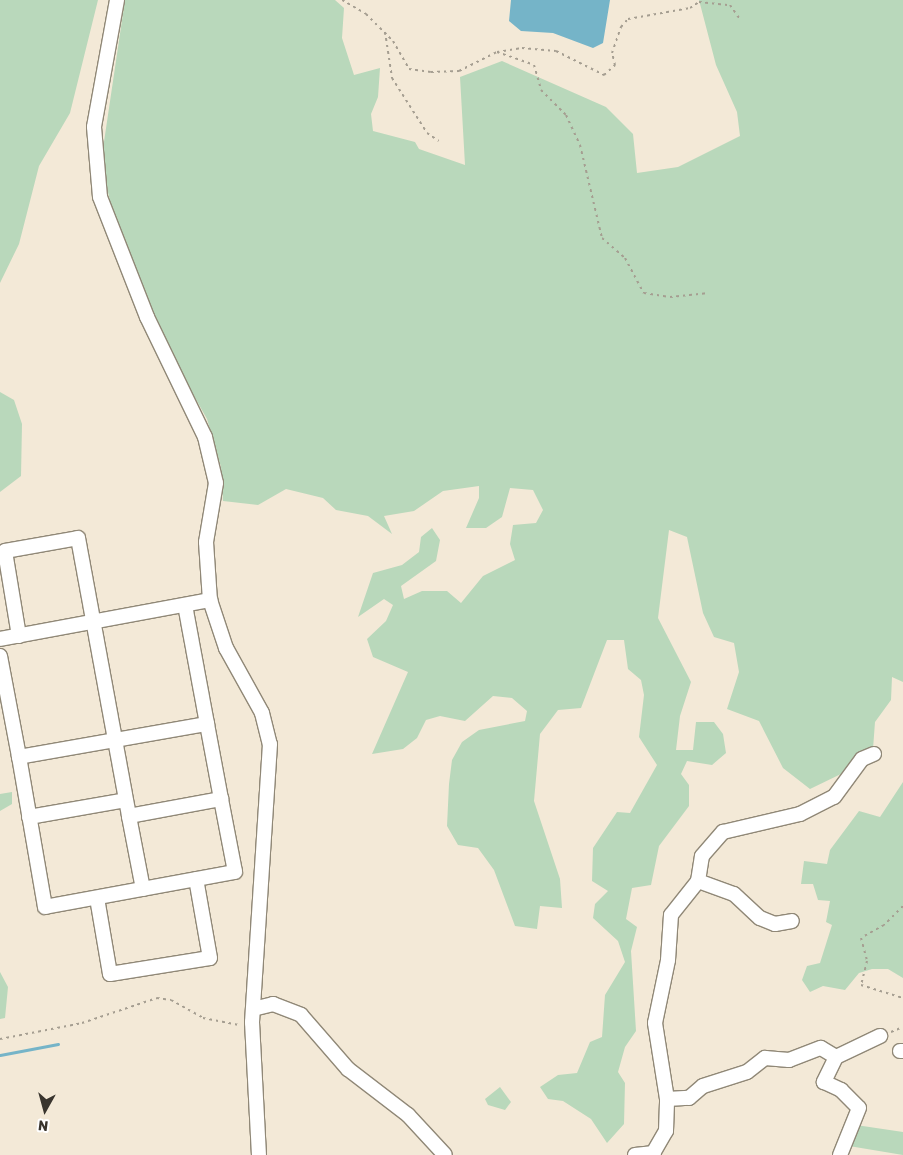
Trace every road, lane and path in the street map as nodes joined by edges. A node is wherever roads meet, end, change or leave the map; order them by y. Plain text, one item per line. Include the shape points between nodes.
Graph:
1 (117, 0) edge
2 (342, 0) edge
3 (739, 18) dead end
4 (385, 32) junction
5 (497, 52) junction
6 (438, 141) dead end
7 (709, 293) dead end
8 (210, 600) junction
9 (185, 605) junction
10 (92, 622) junction
11 (19, 636) junction
12 (0, 639) edge
13 (0, 656) edge
14 (207, 724) junction
15 (115, 740) junction
16 (874, 754) dead end
17 (18, 757) junction
18 (221, 799) junction
19 (126, 800) junction
20 (129, 816) junction
21 (29, 817) junction
22 (196, 879) junction
23 (698, 881) junction
24 (142, 889) junction
25 (97, 898) junction
26 (903, 906) edge
27 (792, 921) dead end
28 (903, 998) edge
29 (253, 1016) junction
30 (880, 1036) dead end
31 (0, 1039) edge
32 (836, 1057) junction
33 (667, 1099) junction
34 (653, 1154) edge
35 (259, 1155) edge
36 (446, 1155) edge
37 (635, 1155) edge
38 (840, 1155) edge

1 - 8 street via 96,108 96,175 106,216 147,317 193,409 213,461 216,483 206,542
2 - 4 path
3 - 5 path via 730,5 699,2 690,8 628,19 614,48 615,65 604,75 556,51
4 - 5 path via 409,69 419,71 459,71
4 - 6 path via 392,78 424,129
5 - 7 path via 534,65 541,90 566,115 580,145 602,238 625,258 644,293 670,297
8 - 9 street
8 - 29 street via 226,648 262,713 270,744
9 - 10 street
9 - 14 street
10 - 11 street
10 - 11 street via 78,538 5,551
10 - 15 street
11 - 12 street
13 - 17 street
14 - 15 street
14 - 18 street
15 - 17 street
15 - 19 street
16 - 23 street via 862,759 834,798 723,832 702,856
17 - 21 street
18 - 20 street
18 - 22 street via 235,872
19 - 20 street
19 - 21 street
20 - 24 street
21 - 25 street via 45,907
22 - 24 street
22 - 25 street via 210,958 110,974
23 - 27 street via 734,894 760,918 774,924
23 - 33 street via 671,915 668,960 655,1023
24 - 25 street
26 - 28 path via 884,925 861,938 866,961 861,985
29 - 31 path via 232,1026 203,1018 172,1000 158,998 82,1023
29 - 35 street
29 - 36 street via 273,1004 301,1015 348,1069 408,1115
30 - 32 street
32 - 33 street via 821,1048 790,1060 765,1058 746,1072 703,1086 689,1098
32 - 38 street via 824,1082 841,1090 859,1108
33 - 34 street via 666,1132
34 - 37 street

